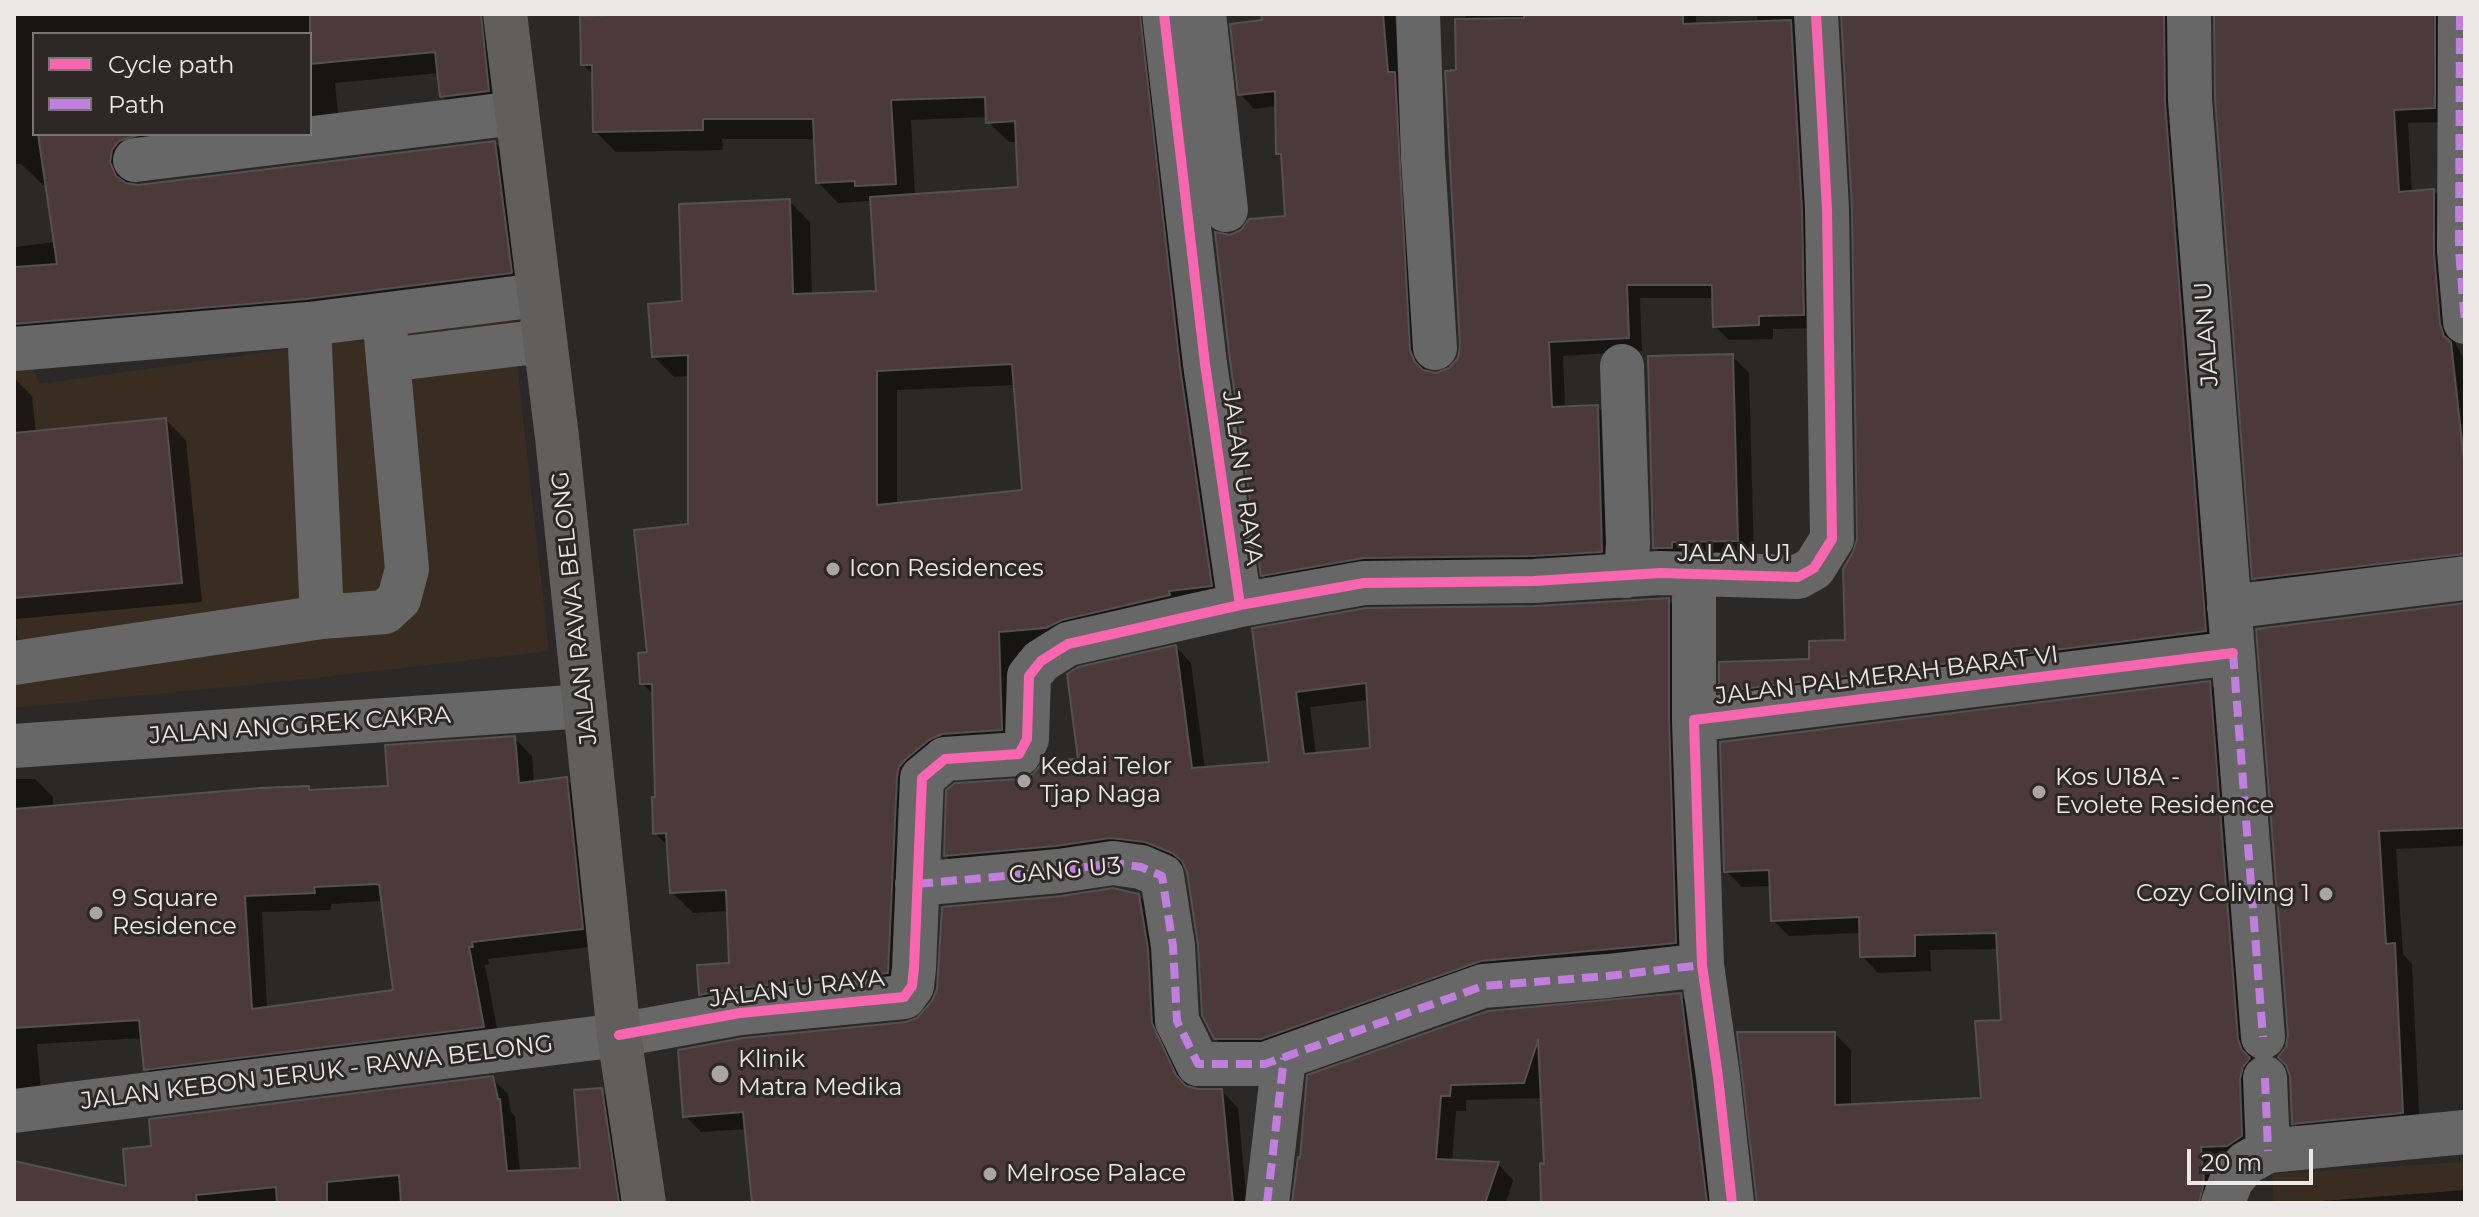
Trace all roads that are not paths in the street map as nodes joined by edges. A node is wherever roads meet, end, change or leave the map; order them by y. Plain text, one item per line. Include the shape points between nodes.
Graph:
1 (505, 14) edge
2 (1164, 14) edge
3 (1204, 14) edge
4 (1418, 14) edge
5 (1816, 14) edge
6 (2189, 14) edge
7 (2462, 27) edge
8 (516, 113) junction
9 (135, 160) dead end
10 (1226, 210) dead end
11 (2462, 251) edge
12 (538, 295) junction
13 (384, 315) junction
14 (2465, 322) edge
15 (309, 324) junction
16 (544, 341) junction
17 (1435, 348) dead end
18 (14, 349) edge
19 (388, 360) junction
20 (1622, 366) dead end
21 (1694, 574) junction
22 (1626, 576) junction
23 (2465, 578) edge
24 (1240, 605) junction
25 (2229, 607) junction
26 (322, 617) junction
27 (2233, 653) junction
28 (14, 663) edge
29 (585, 706) junction
30 (1694, 720) junction
31 (14, 746) edge
32 (917, 884) junction
33 (1702, 965) junction
34 (619, 1035) junction
35 (1284, 1058) junction
36 (14, 1111) edge
37 (2465, 1132) edge
38 (2268, 1151) junction
39 (644, 1203) edge
40 (1267, 1203) edge
41 (1732, 1203) edge
42 (2223, 1203) edge

1 - 8 main road, JALAN RAWA BELONG
2 - 24 street, JALAN U RAYA
3 - 10 street
4 - 17 street
5 - 21 street, JALAN U1 via 1827,209 1832,539 1814,568 1798,577
6 - 25 street, JALAN U via 2190,100
7 - 11 street
8 - 9 street
8 - 12 main road, JALAN RAWA BELONG
11 - 14 street
12 - 13 street
12 - 16 main road, JALAN RAWA BELONG
13 - 15 street
13 - 19 street
15 - 18 street
15 - 26 street
16 - 19 street
16 - 29 main road, JALAN RAWA BELONG
19 - 26 street via 407,569 399,599 385,612
20 - 22 street
21 - 22 street, JALAN U1
21 - 30 street
22 - 24 street, JALAN U1 via 1364,583
23 - 25 street
24 - 32 street, JALAN U RAYA via 1068,644 1041,661 1029,676 1027,739 1019,754 945,759 922,778
25 - 27 street, JALAN U
26 - 28 street
27 - 30 street, JALAN PALMERAH BARAT VI
27 - 38 street, JALAN U
29 - 31 street, JALAN ANGGREK CAKRA
29 - 34 main road, JALAN RAWA BELONG
30 - 33 street, JALAN PALMERAH BARAT VI
32 - 34 street, JALAN U RAYA via 912,986 904,997 740,1013
32 - 35 street, GANG U3 via 1113,863 1162,876 1177,1021 1198,1064 1265,1064
33 - 35 street via 1483,986
33 - 41 street, JALAN PALMERAH BARAT VI
34 - 36 street, JALAN KEBON JERUK - RAWA BELONG
34 - 39 main road, JALAN RAWA BELONG
35 - 40 street
37 - 38 street
38 - 42 street via 2246,1163 2231,1181

